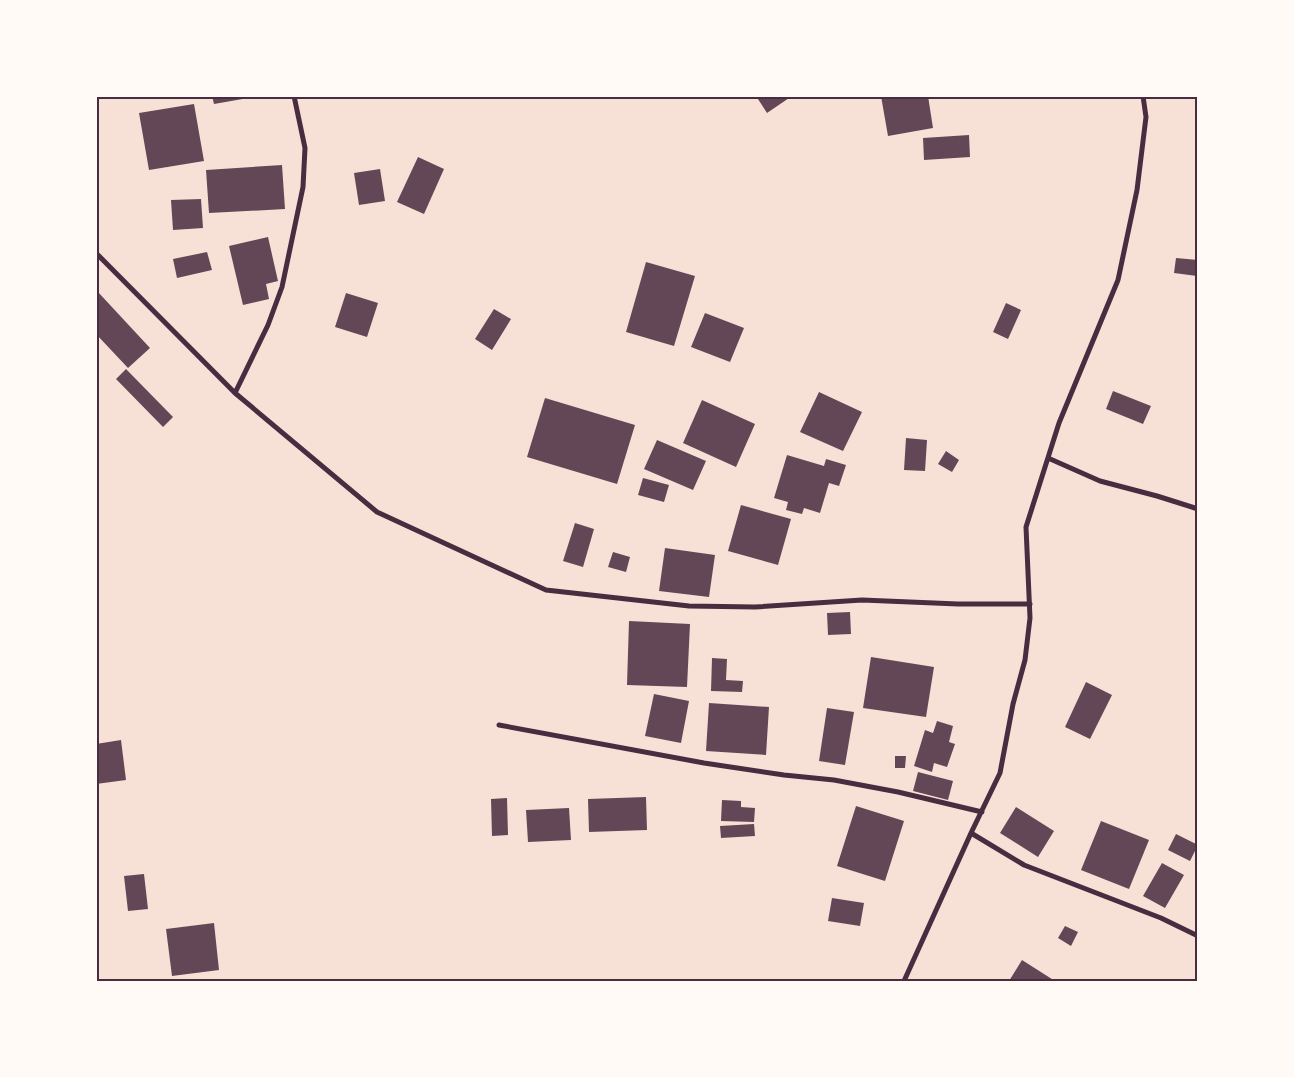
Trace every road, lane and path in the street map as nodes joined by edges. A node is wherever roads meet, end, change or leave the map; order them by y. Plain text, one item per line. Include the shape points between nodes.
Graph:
1 (294, 96) edge
2 (1143, 96) edge
3 (96, 253) edge
4 (236, 394) junction
5 (1048, 458) junction
6 (1198, 509) edge
7 (1030, 604) junction
8 (499, 725) dead end
9 (982, 812) junction
10 (971, 833) junction
11 (1198, 936) edge
12 (904, 981) edge

1 - 4 street via 304,148 303,187 282,288
2 - 5 street via 1146,117 1137,190 1118,280 1059,423
3 - 4 street
4 - 7 street via 377,512 546,590 689,606 755,607 862,600
5 - 6 street via 1100,481
5 - 7 street via 1026,527
7 - 9 street via 1025,660 1000,773
8 - 9 street via 704,763 834,780
9 - 10 street
10 - 11 street via 1024,865 1161,918
10 - 12 street

